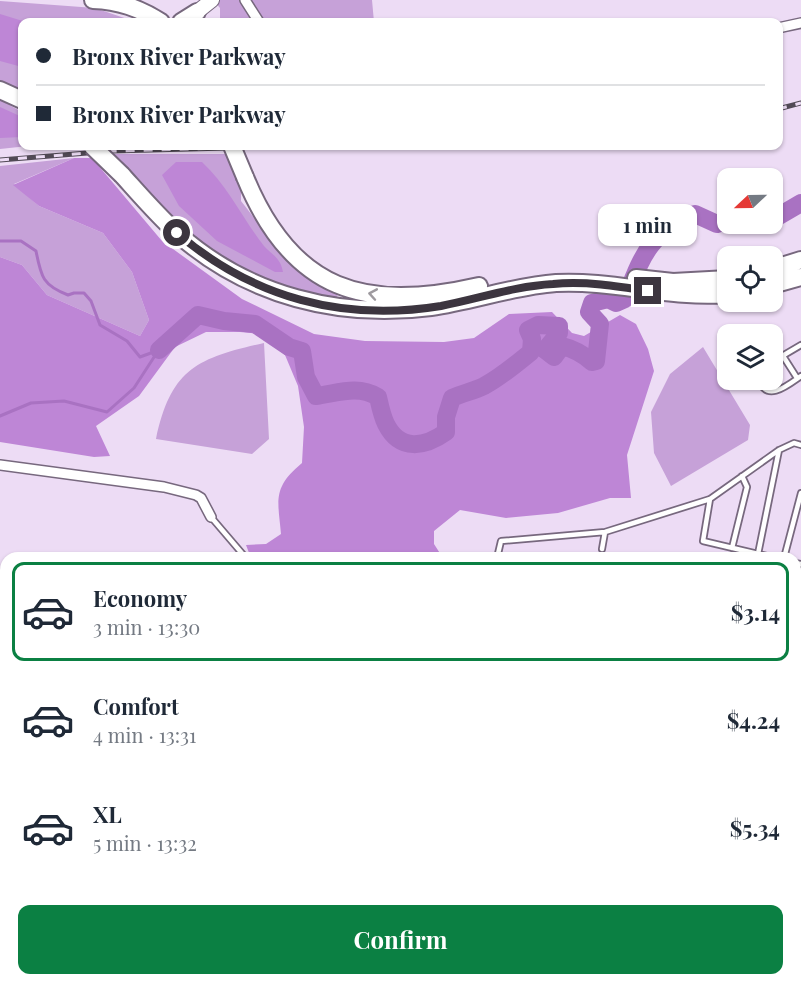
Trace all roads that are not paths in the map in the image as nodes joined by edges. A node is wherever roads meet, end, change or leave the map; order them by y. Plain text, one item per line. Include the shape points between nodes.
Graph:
1 (82, 0) edge
2 (93, 0) edge
3 (212, 0) edge
4 (246, 0) edge
5 (194, 17) edge
6 (137, 18) edge
7 (154, 18) edge
8 (257, 18) edge
9 (801, 23) edge
10 (783, 27) edge
11 (0, 90) edge
12 (18, 98) edge
13 (96, 150) edge
14 (234, 150) edge
15 (801, 260) edge
16 (783, 266) edge
17 (801, 276) edge
18 (617, 280) junction
19 (717, 280) edge
20 (783, 282) edge
21 (650, 285) junction
22 (717, 294) edge
23 (801, 345) edge
24 (783, 356) joint
25 (799, 377) edge
26 (783, 388) edge
27 (766, 390) edge
28 (780, 390) edge
29 (801, 445) edge
30 (779, 450) junction
31 (0, 465) edge
32 (742, 476) junction
33 (801, 493) edge
34 (710, 499) junction
35 (211, 517) joint
36 (605, 532) junction
37 (732, 548) junction
38 (602, 549) dead end
39 (241, 552) edge
40 (498, 552) edge
41 (749, 552) edge
42 (758, 552) edge
43 (786, 552) edge

1 - 6 highway via 111,6
2 - 7 highway via 131,6
3 - 5 street
4 - 8 street
9 - 10 street
11 - 12 highway
13 - 18 highway, bridge via 177,233 215,262 265,289 309,302 353,309 407,310 546,284
18 -> 14 highway, bridge via 585,272 549,272 419,296 359,292 327,279 289,251 268,224
15 - 16 highway
17 - 20 highway
18 - 21 highway
19 - 21 highway
21 - 22 highway via 677,295
23 - 24 lane
24 - 25 lane
25 - 26 lane
27 - 28 lane
29 - 30 lane via 794,443
30 - 32 lane
30 - 42 lane
31 - 35 street via 164,487 201,498
32 - 34 lane
32 - 37 lane via 747,487
33 - 43 lane
34 - 36 lane
34 - 37 lane via 703,541
35 - 39 lane
36 - 38 lane
36 - 40 lane via 501,541
37 - 41 lane

